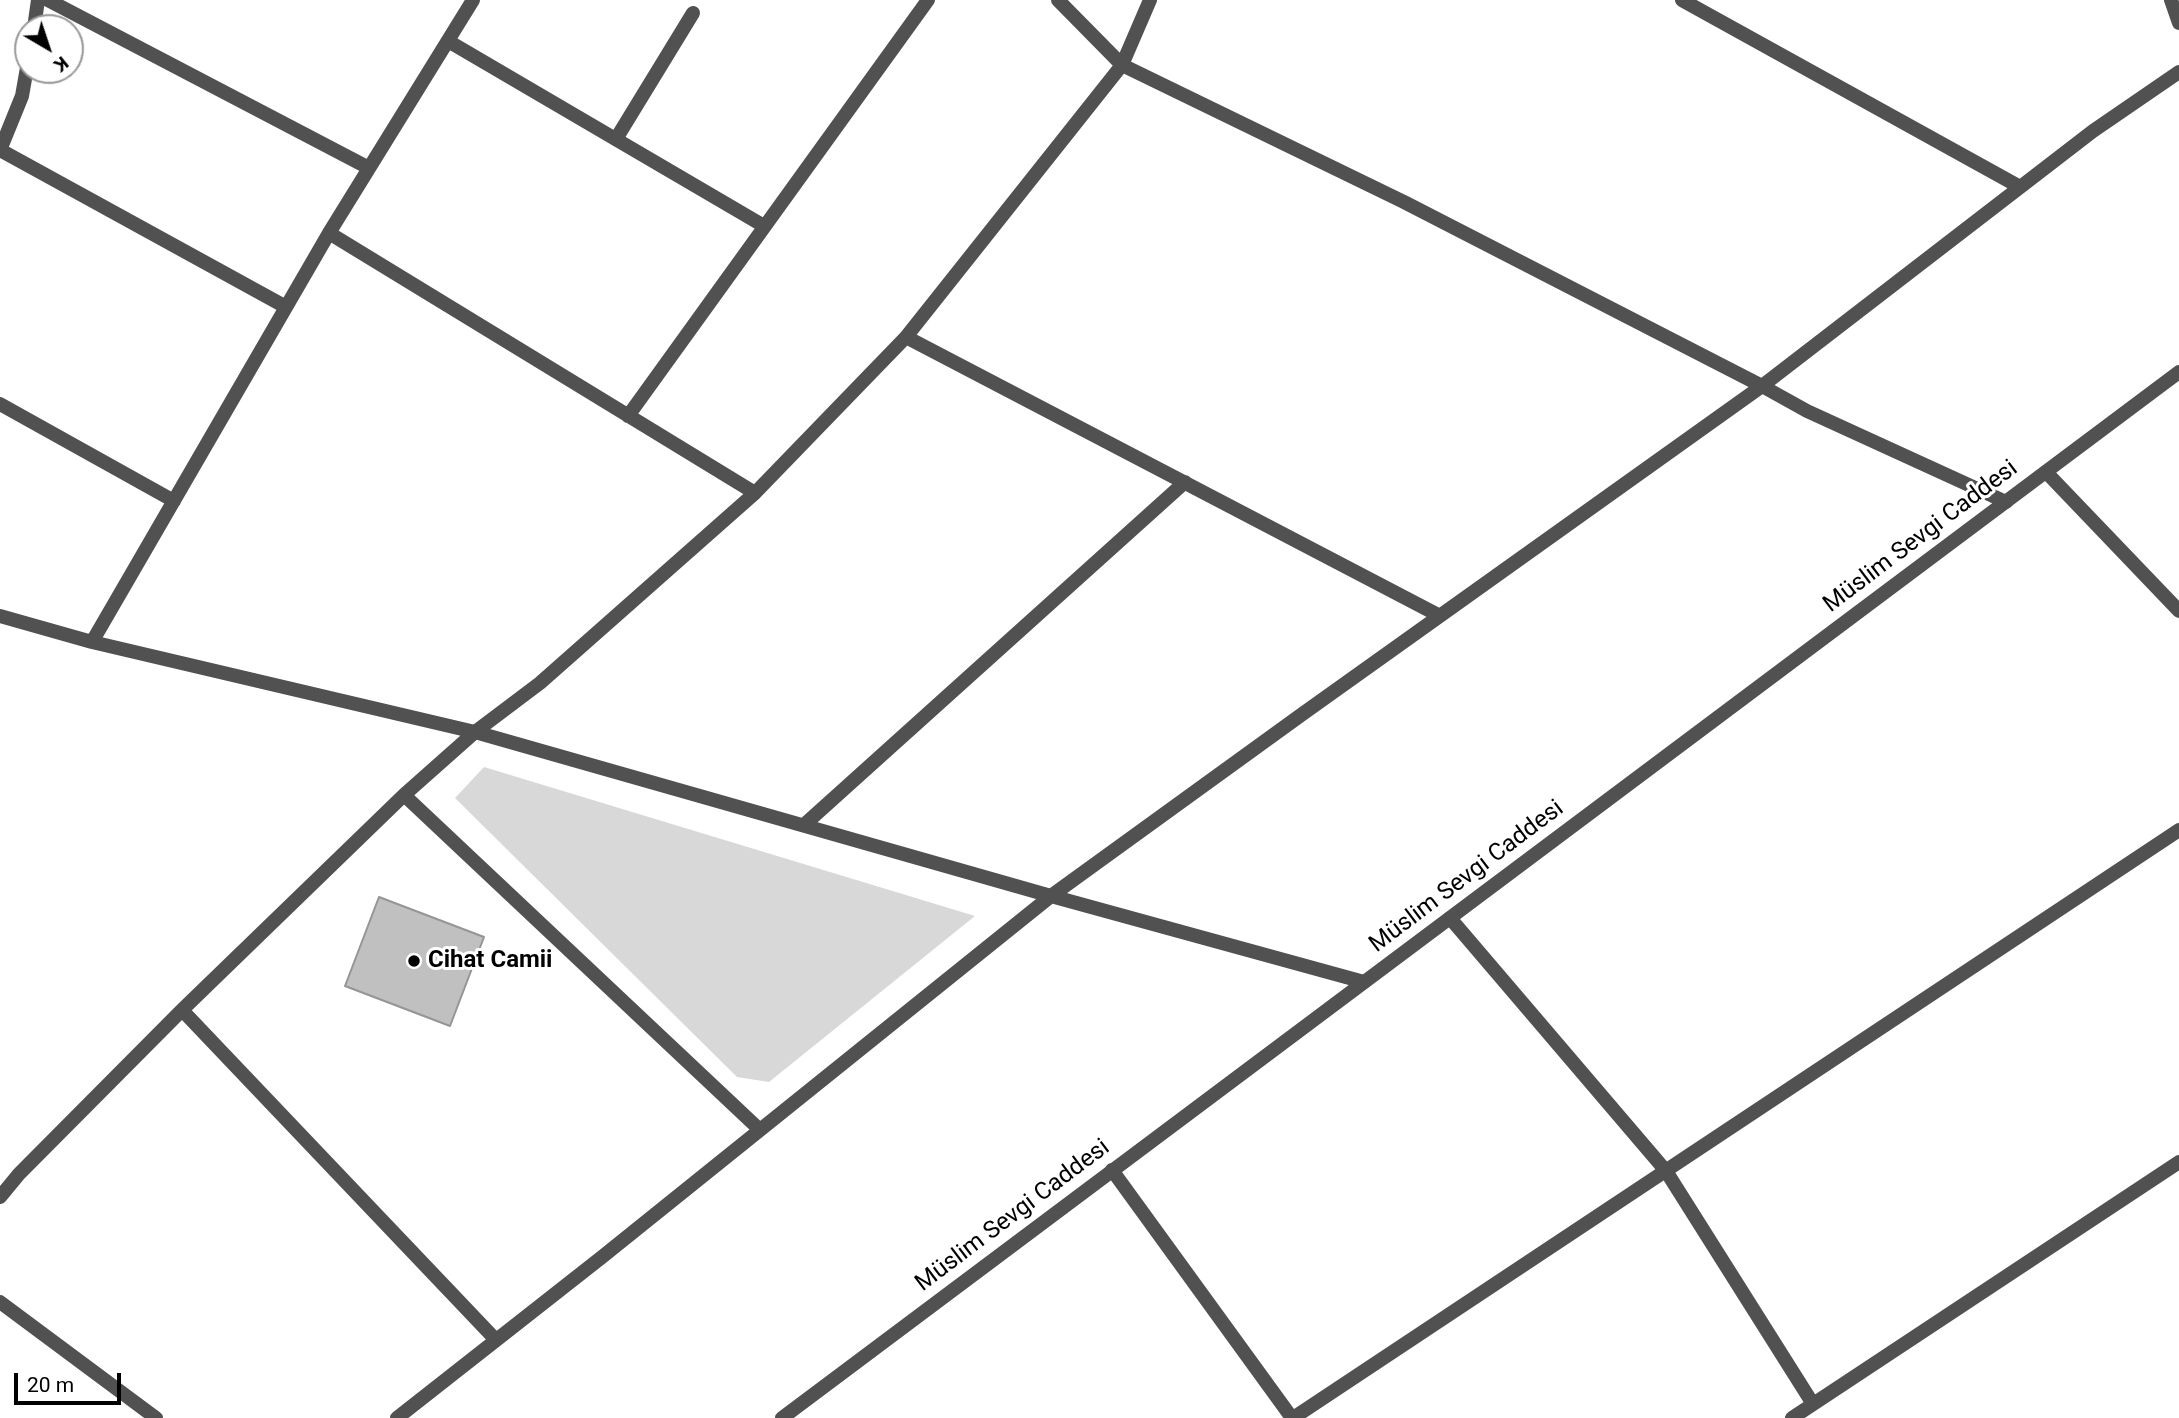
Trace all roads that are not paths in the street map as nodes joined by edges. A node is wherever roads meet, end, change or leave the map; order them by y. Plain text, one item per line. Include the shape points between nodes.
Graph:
1 (48, 0) edge
2 (928, 0) edge
3 (1059, 0) edge
4 (1150, 0) edge
5 (1682, 0) edge
6 (2171, 0) edge
7 (471, 1) edge
8 (693, 13) dead end
9 (2179, 23) edge
10 (448, 41) junction
11 (1122, 65) junction
12 (2179, 72) edge
13 (24, 84) edge
14 (616, 139) junction
15 (0, 150) edge
16 (369, 168) junction
17 (2020, 187) junction
18 (764, 226) junction
19 (329, 233) junction
20 (286, 307) junction
21 (906, 337) junction
22 (2179, 372) edge
23 (1762, 386) junction
24 (0, 404) edge
25 (628, 416) junction
26 (2046, 472) junction
27 (1185, 482) junction
28 (755, 493) junction
29 (174, 501) junction
30 (2006, 502) junction
31 (2179, 611) edge
32 (0, 616) edge
33 (1440, 616) junction
34 (92, 642) junction
35 (475, 732) junction
36 (404, 795) junction
37 (804, 825) junction
38 (2179, 830) edge
39 (1051, 896) junction
40 (1450, 918) junction
41 (1364, 982) junction
42 (181, 1010) junction
43 (760, 1130) junction
44 (2179, 1162) edge
45 (1112, 1170) junction
46 (1666, 1171) junction
47 (0, 1197) edge
48 (0, 1302) edge
49 (496, 1340) junction
50 (1813, 1405) junction
51 (156, 1418) edge
52 (397, 1418) edge
53 (782, 1418) edge
54 (1292, 1418) edge
55 (1792, 1418) edge

1 - 16 street
2 - 18 street
3 - 11 street
4 - 11 street
5 - 17 street
6 - 9 street
7 - 10 street
8 - 14 street
10 - 14 street
10 - 16 street
11 - 21 street
11 - 23 street via 1404,202
12 - 17 street
13 - 15 street
14 - 18 street
15 - 20 street
16 - 19 street
17 - 23 street
18 - 25 street
19 - 20 street
19 - 25 street
20 - 29 street
21 - 27 street
21 - 28 street
22 - 26 street, Müslim Sevgi Caddesi
23 - 30 street
23 - 33 street
24 - 29 street
25 - 28 street
26 - 30 street, Müslim Sevgi Caddesi
26 - 31 street
27 - 33 street
27 - 37 street
28 - 35 street via 540,683
29 - 34 street
30 - 40 street, Müslim Sevgi Caddesi
32 - 34 street
33 - 39 street
34 - 35 street
35 - 36 street
35 - 37 street
36 - 42 street
36 - 43 street
37 - 39 street
38 - 46 street
39 - 41 street
39 - 43 street
40 - 41 street, Müslim Sevgi Caddesi
40 - 46 street
41 - 45 street, Müslim Sevgi Caddesi
42 - 47 street
42 - 49 street
43 - 49 street
44 - 50 street
45 - 53 street, Müslim Sevgi Caddesi
45 - 54 street
46 - 50 street
46 - 54 street
48 - 51 street
49 - 52 street
50 - 55 street

